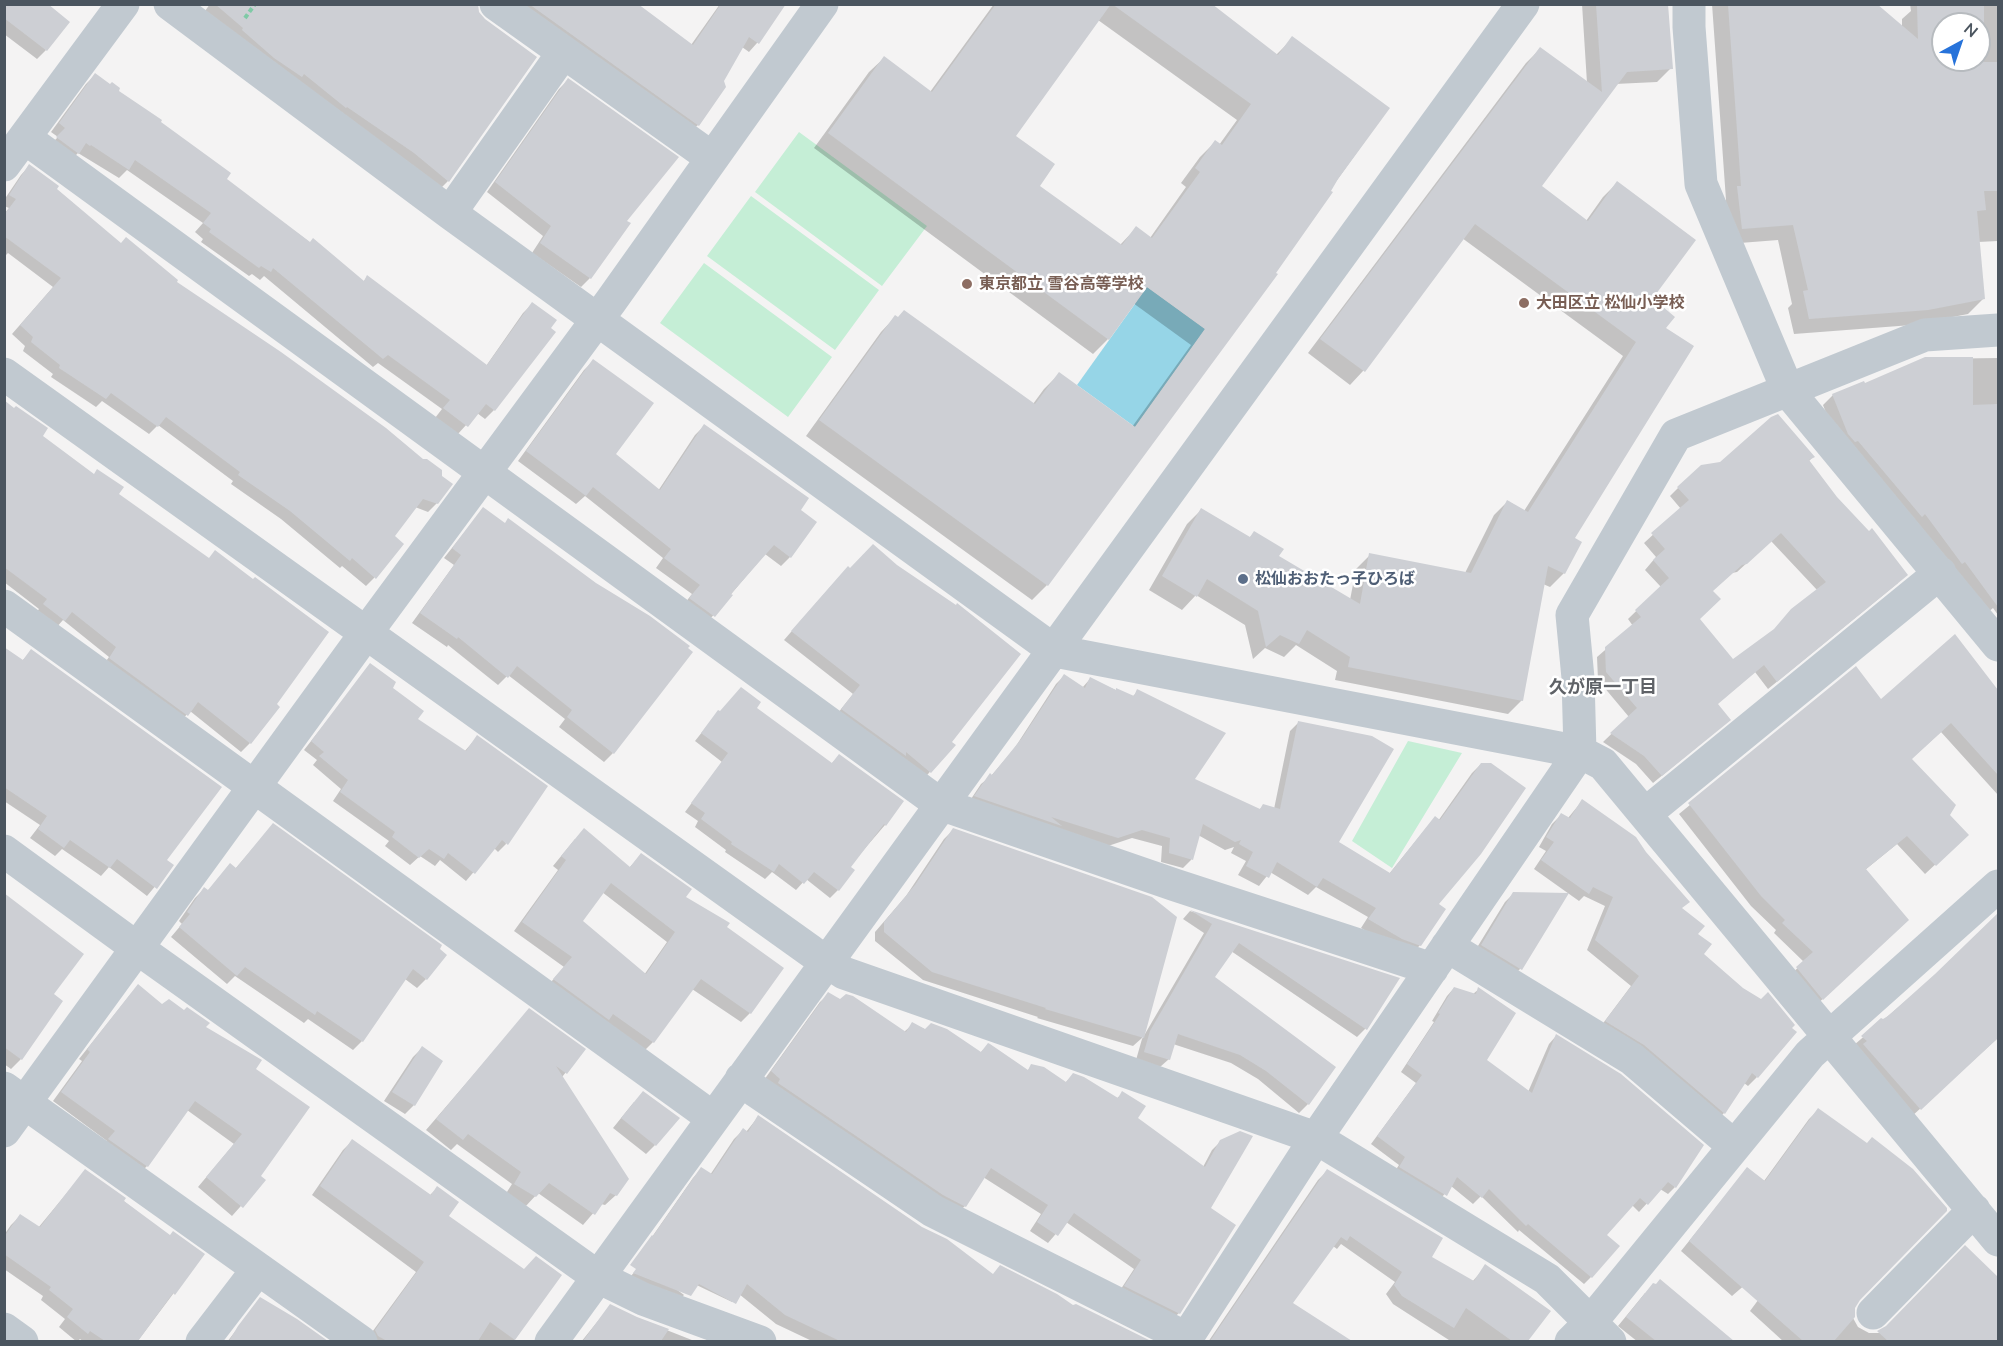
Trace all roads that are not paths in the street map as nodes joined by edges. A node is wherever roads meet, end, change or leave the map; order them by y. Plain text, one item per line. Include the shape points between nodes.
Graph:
1 (123, 4) edge
2 (170, 4) edge
3 (496, 4) edge
4 (822, 4) edge
5 (1523, 4) edge
6 (1689, 4) edge
7 (563, 53) junction
8 (25, 138) junction
9 (712, 158) junction
10 (4, 165) edge
11 (450, 213) junction
12 (597, 319) junction
13 (1998, 330) edge
14 (4, 374) edge
15 (1788, 391) junction
16 (483, 473) junction
17 (1940, 573) junction
18 (4, 606) edge
19 (366, 633) junction
20 (1996, 639) edge
21 (1054, 651) junction
22 (1580, 752) junction
23 (254, 787) junction
24 (940, 804) junction
25 (1646, 814) junction
26 (4, 851) edge
27 (1998, 886) edge
28 (137, 948) junction
29 (1440, 958) junction
30 (826, 962) junction
31 (1830, 1038) junction
32 (741, 1079) junction
33 (15, 1095) edge
34 (713, 1118) junction
35 (4, 1131) edge
36 (1316, 1138) junction
37 (1734, 1146) junction
38 (1974, 1210) junction
39 (1998, 1240) edge
40 (258, 1269) junction
41 (598, 1277) junction
42 (1873, 1313) dead end
43 (4, 1329) edge
44 (1590, 1335) edge
45 (1185, 1340) edge
46 (22, 1341) edge
47 (202, 1341) edge
48 (361, 1341) edge
49 (551, 1341) edge
50 (760, 1341) edge

1 - 8 street
2 - 11 street
3 - 7 street
4 - 9 street
5 - 21 street
6 - 15 street via 1701,184
7 - 9 street
7 - 11 street
8 - 10 street
8 - 16 street
9 - 12 street
11 - 12 street
12 - 16 street
12 - 21 street
13 - 15 street via 1925,335
14 - 19 street
15 - 17 street
15 - 22 street via 1676,435 1572,615
16 - 19 street
16 - 24 street
17 - 20 street
17 - 25 street
18 - 23 street
19 - 23 street
19 - 30 street
21 - 22 street
21 - 24 street
22 - 25 street via 1603,764
22 - 29 street
23 - 28 street
23 - 34 street
24 - 29 street via 1174,885
24 - 30 street
25 - 31 street
26 - 28 street
27 - 31 street
28 - 33 street
28 - 41 street
29 - 36 street
29 - 37 street via 1632,1059
30 - 32 street
30 - 36 street via 844,973
31 - 37 street via 1810,1054
31 - 38 street
32 - 34 street
32 - 45 street via 933,1211
33 - 35 street
33 - 40 street
34 - 41 street
36 - 44 street via 1547,1279
36 - 45 street
37 - 44 street
38 - 39 street
38 - 42 street
40 - 47 street
40 - 48 street
41 - 49 street
41 - 50 street via 644,1299
43 - 46 street

